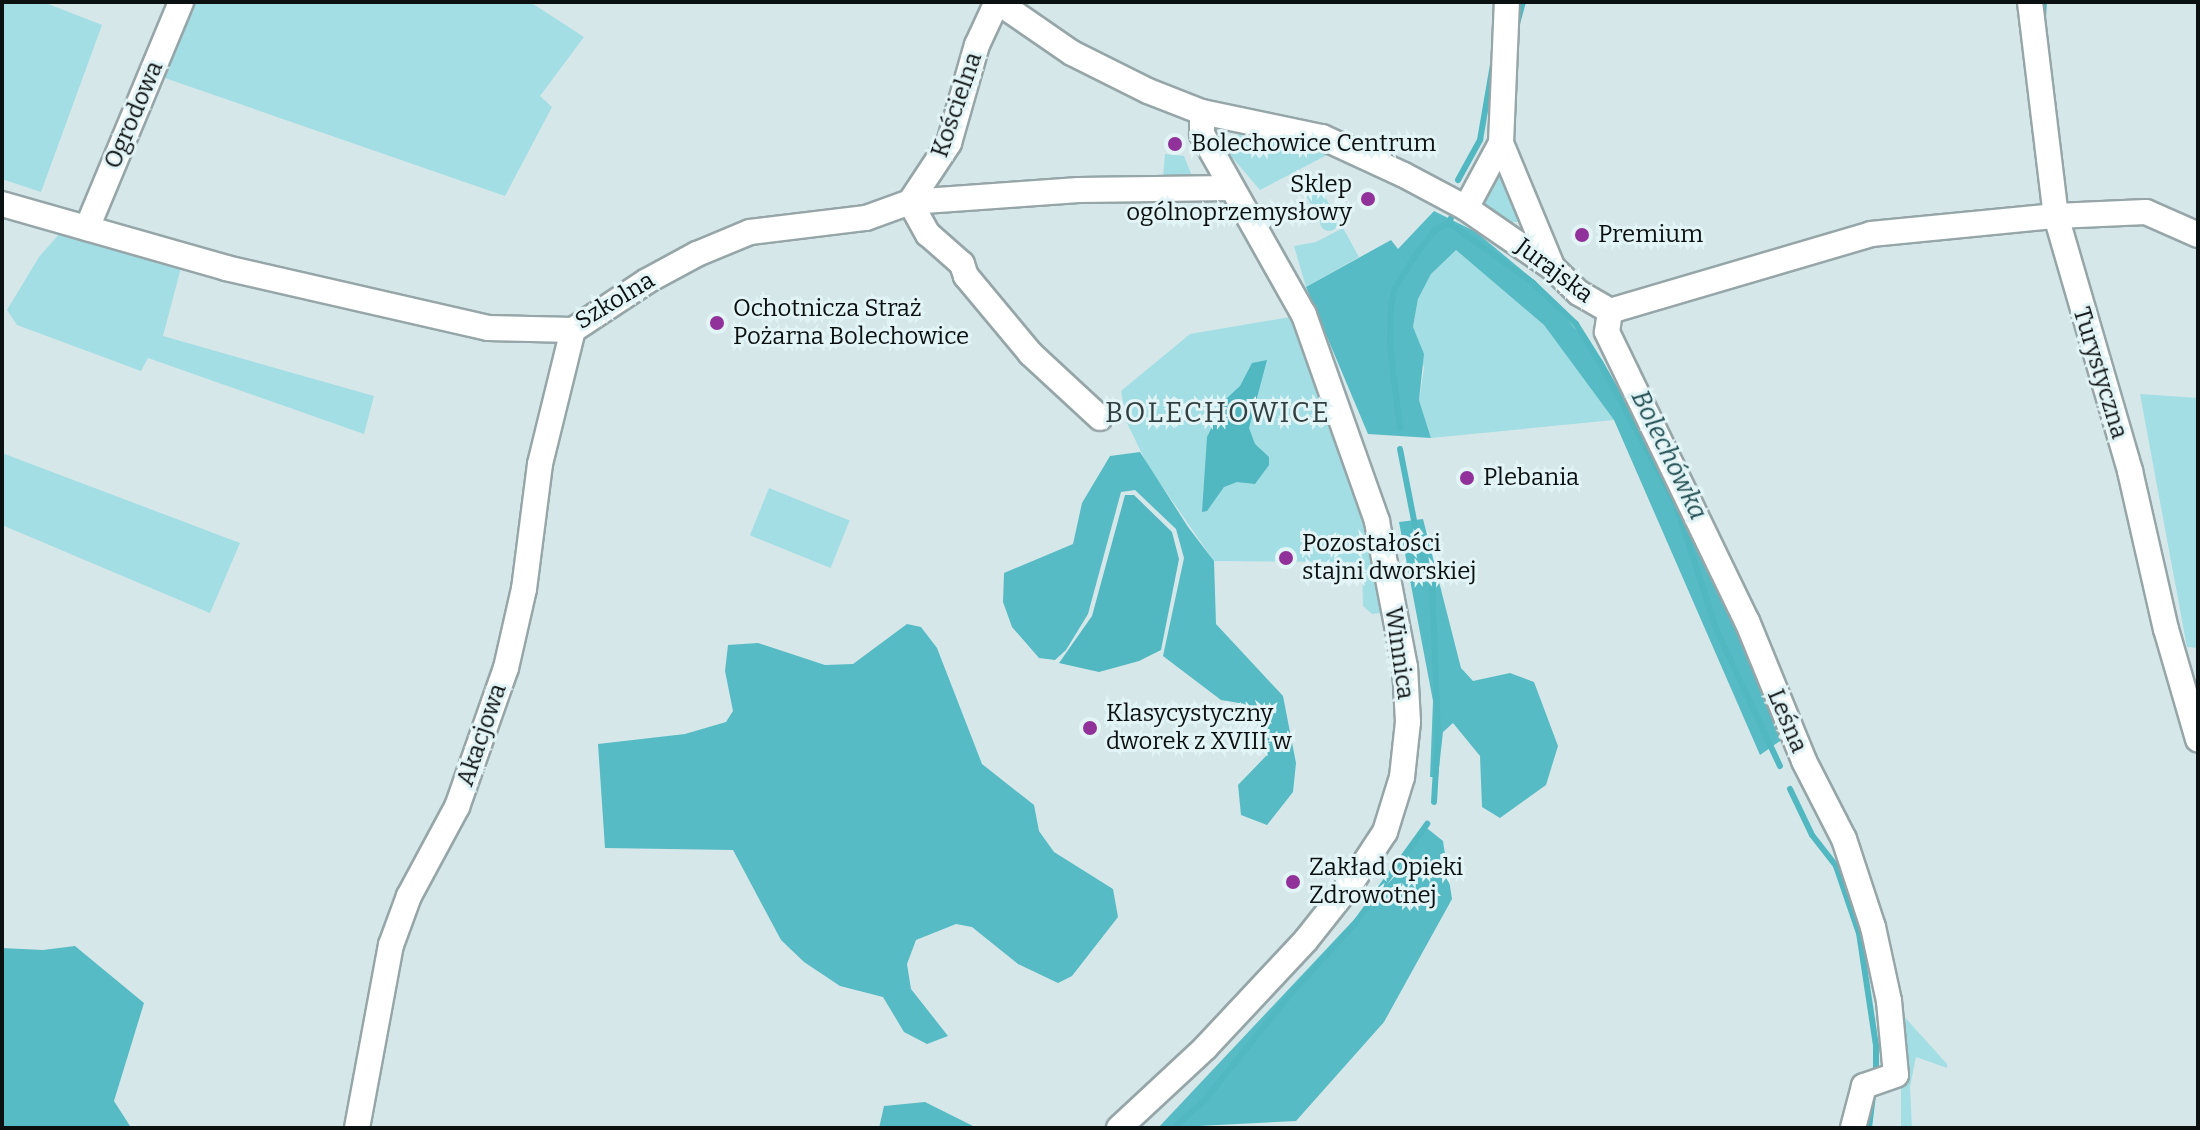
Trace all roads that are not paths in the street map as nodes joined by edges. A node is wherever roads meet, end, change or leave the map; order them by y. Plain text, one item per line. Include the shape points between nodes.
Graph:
1 (181, 2) edge
2 (1507, 2) edge
3 (2030, 2) edge
4 (1008, 5) edge
5 (1202, 112) junction
6 (1501, 143) junction
7 (1231, 188) junction
8 (910, 202) junction
9 (2, 204) edge
10 (1466, 208) junction
11 (2056, 216) junction
12 (87, 228) junction
13 (2198, 235) edge
14 (1553, 268) junction
15 (1610, 311) junction
16 (573, 330) junction
17 (1100, 418) dead end
18 (2198, 739) edge
19 (357, 1128) edge
20 (1119, 1128) edge
21 (1853, 1128) edge

1 - 12 street, Ogrodowa
2 - 6 street
3 - 11 street, Turystyczna
4 - 5 street, Jurajska via 1102,69
4 - 8 street, Kościelna via 977,45 949,143
5 - 7 street, Winnica via 1202,134
5 - 10 street, Jurajska via 1322,137
6 - 10 street
6 - 14 street
7 - 8 street, Szkolna via 1079,190
7 - 20 street, Winnica via 1304,315 1377,521 1405,667 1408,722 1402,777 1385,832 1315,928 1205,1048
8 - 16 street, Szkolna via 866,218 750,232 647,281
8 - 17 street via 928,234 962,264 966,276 1031,354
9 - 12 street, Szkolna
10 - 14 street, Jurajska
11 - 13 street, Jurajska via 2146,212
11 - 15 street, Jurajska via 1871,234
11 - 18 street, Turystyczna via 2130,471
12 - 16 street, Szkolna via 226,268 488,328
14 - 15 street, Jurajska via 1579,293
15 - 21 street, Leśna via 1607,332 1747,621 1804,761 1844,839 1873,927 1889,1001 1896,1075 1864,1086
16 - 19 street, Akacjowa via 540,464 524,589 506,668 457,807 409,896 391,945

